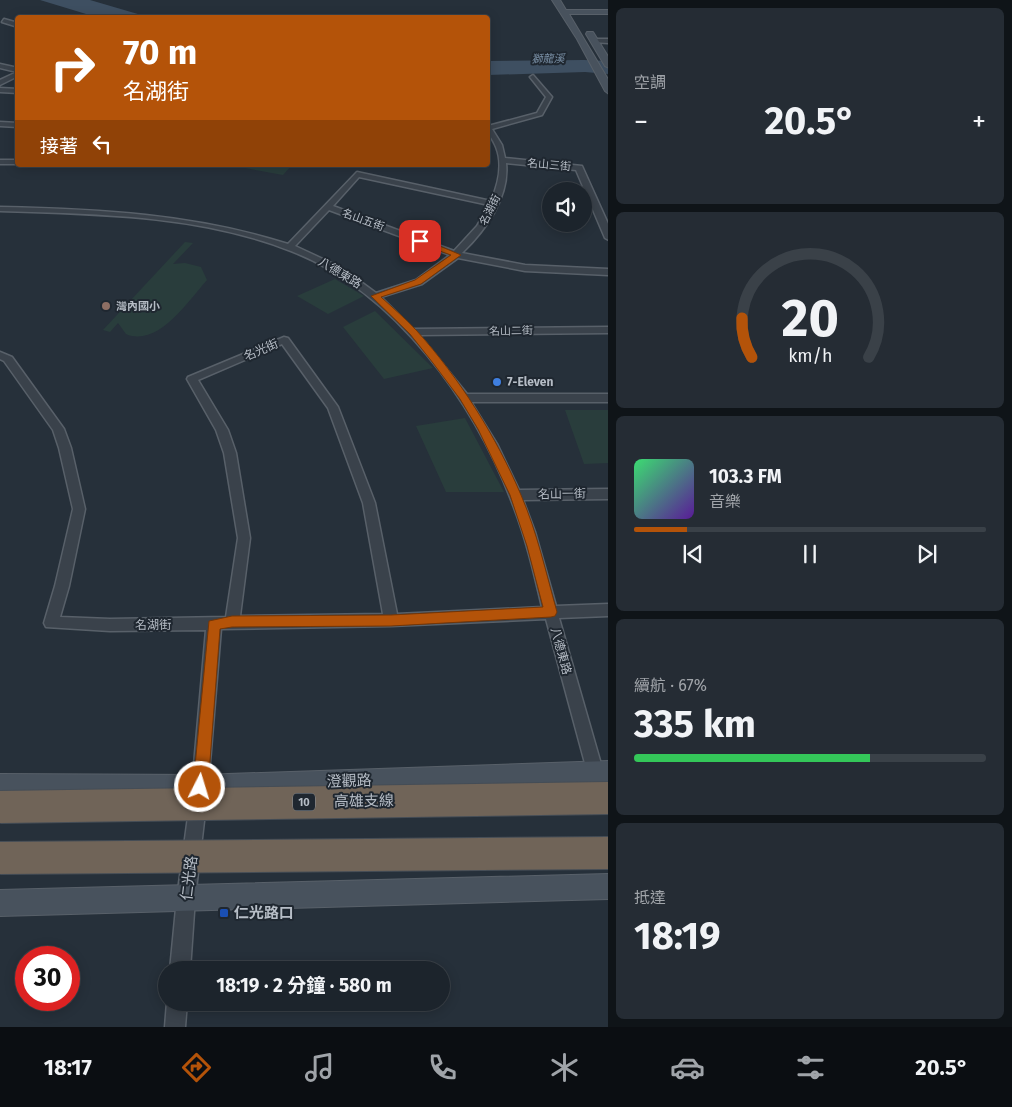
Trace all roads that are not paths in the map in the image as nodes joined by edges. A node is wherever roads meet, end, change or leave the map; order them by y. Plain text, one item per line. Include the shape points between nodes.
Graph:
1 (556, 0) edge
2 (570, 4) dead end
3 (564, 12) junction
4 (576, 12) junction
5 (608, 12) edge
6 (4, 21) dead end
7 (15, 24) edge
8 (594, 41) junction
9 (608, 41) edge
10 (606, 62) edge
11 (0, 66) edge
12 (15, 71) edge
13 (15, 74) edge
14 (533, 77) dead end
15 (0, 83) edge
16 (0, 90) edge
17 (608, 90) edge
18 (15, 91) edge
19 (0, 124) edge
20 (15, 126) edge
21 (490, 127) edge
22 (490, 131) edge
23 (503, 160) junction
24 (0, 162) edge
25 (15, 162) edge
26 (365, 167) edge
27 (357, 174) junction
28 (494, 204) junction
29 (328, 207) junction
30 (0, 208) edge
31 (608, 238) edge
32 (290, 247) junction
33 (457, 255) junction
34 (608, 272) edge
35 (375, 296) junction
36 (608, 330) edge
37 (413, 332) junction
38 (0, 355) edge
39 (464, 398) junction
40 (608, 398) edge
41 (608, 494) edge
42 (516, 495) junction
43 (608, 610) edge
44 (551, 612) junction
45 (391, 620) junction
46 (232, 622) junction
47 (214, 624) junction
48 (602, 772) edge
49 (0, 785) edge
50 (200, 787) junction
51 (608, 798) edge
52 (0, 807) edge
53 (608, 815) edge
54 (608, 853) edge
55 (0, 858) edge
56 (608, 886) edge
57 (186, 898) junction
58 (0, 903) edge
59 (181, 961) edge
60 (176, 1011) edge
61 (175, 1027) edge

1 - 3 street
2 - 4 street
3 - 4 street
3 - 17 street
4 - 5 street
4 - 8 street
6 - 7 street
8 - 9 street
8 - 10 street
11 - 12 street
13 - 15 street
14 - 21 street via 549,97 540,114
16 - 18 street
19 - 20 street
22 - 23 street, 名湖街 via 501,148
23 - 28 street, 名湖街 via 500,193
23 - 31 street, 名山三街 via 579,168
24 - 25 street
26 - 27 street, 名山五街
27 - 28 street
27 - 29 street, 名山五街
28 - 33 street, 名湖街 via 480,229
29 - 32 street
29 - 33 street, 名山五街
30 - 32 street, 八德東路 via 114,213 221,229
32 - 35 street, 八德東路 via 331,266
33 - 34 street via 525,268
33 - 35 street, 名湖街 via 418,282
35 - 37 street, 八德東路
36 - 37 street, 名山二街
37 - 39 street, 八德東路
38 - 47 street, 名湖街 via 8,359 58,428 79,509 51,623
39 - 40 street
39 - 42 street, 八德東路
41 - 42 street, 名山一街
42 - 44 street, 八德東路
43 - 44 street
44 - 45 street, 名湖街
44 - 48 street, 八德東路
45 - 46 street, 名湖街
45 - 46 street, 名光街 via 369,503 333,407 284,340 192,379 222,430 230,453 244,538
46 - 47 street, 名湖街
47 - 50 street, 仁光路
48 - 50 street, 澄觀路
48 - 53 street, 八德東路
49 - 50 street, 澄觀路
50 - 57 street, 仁光路
51 - 52 highway, 高雄支線 / 10, bridge
54 - 55 highway, bridge
56 - 57 street
57 - 58 street
57 - 59 street, 仁光路
60 - 61 street

